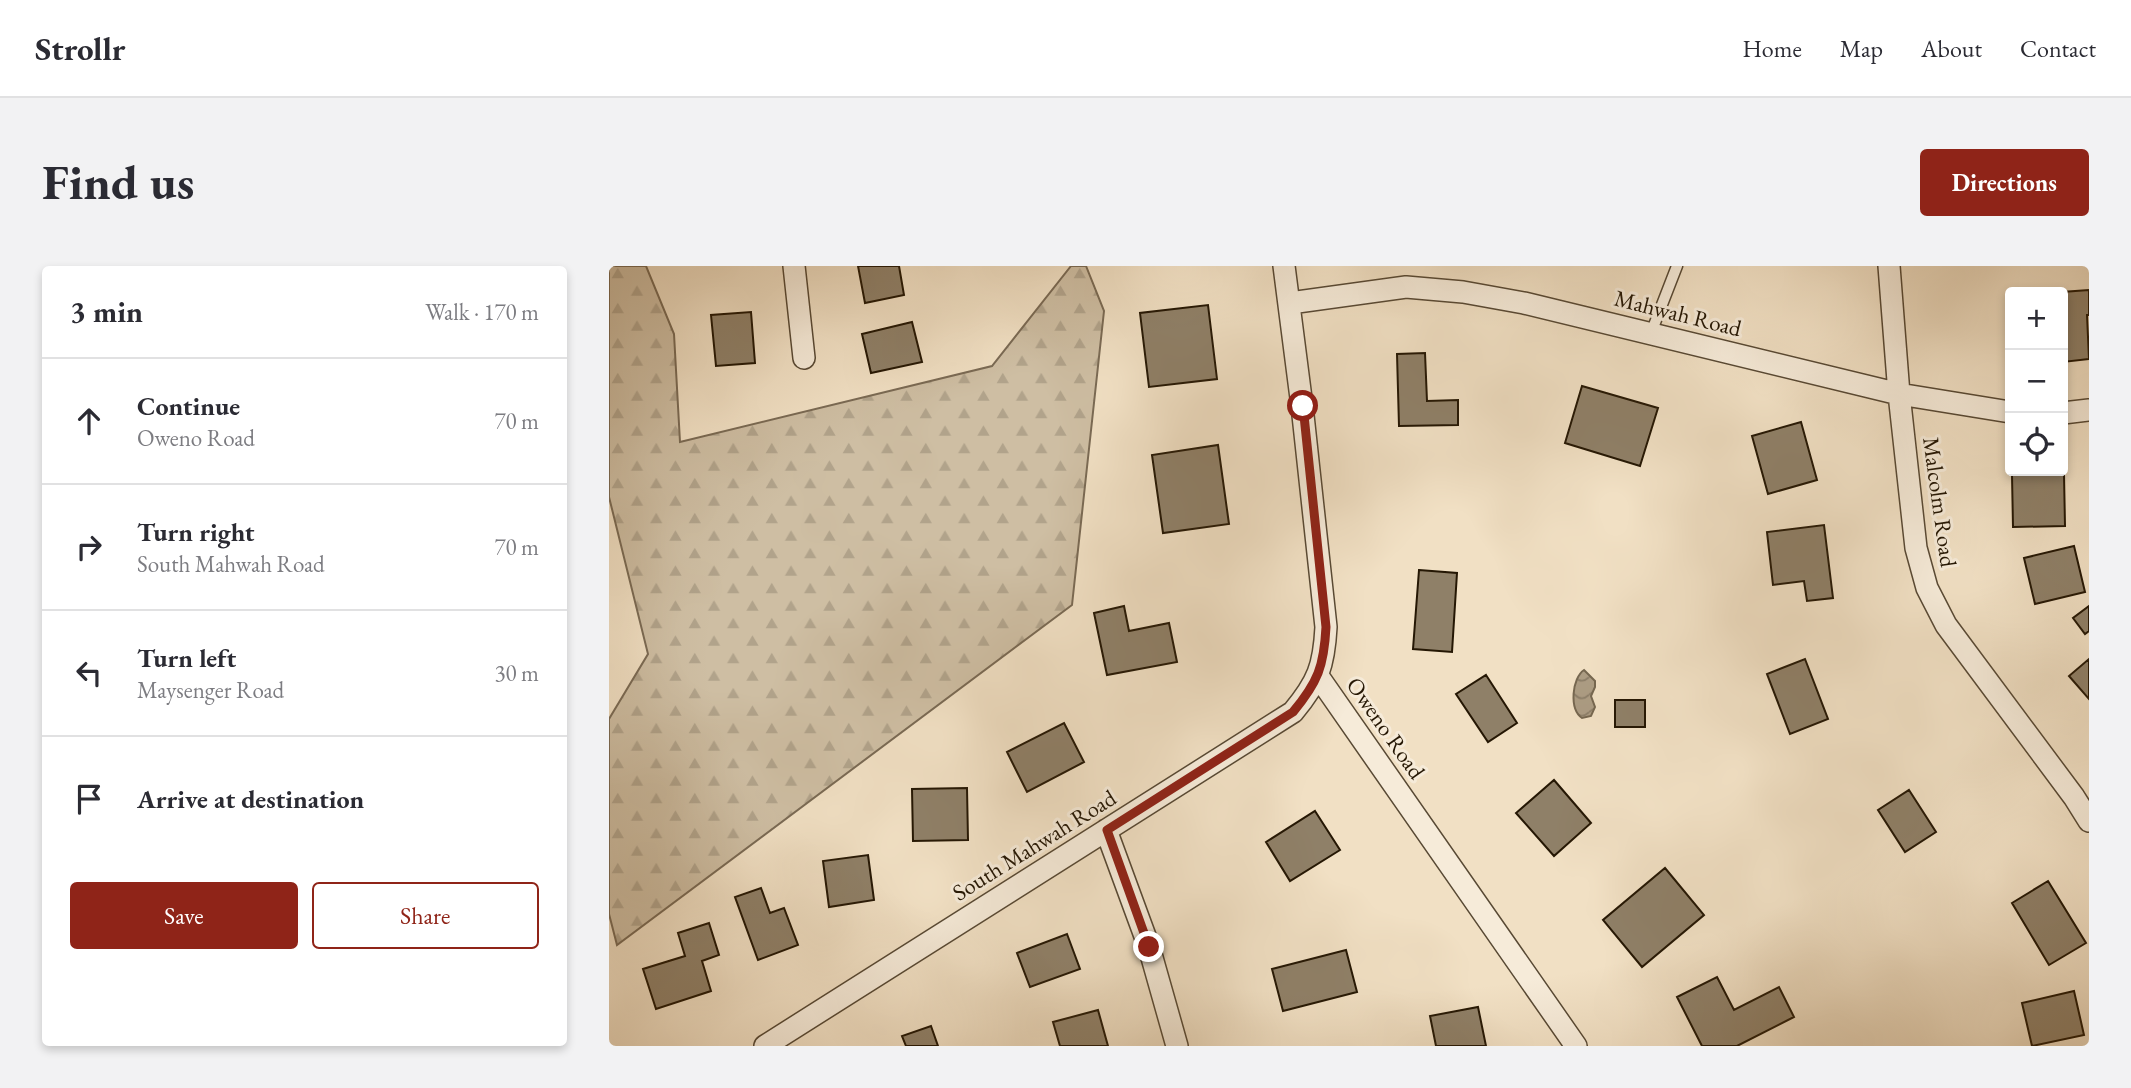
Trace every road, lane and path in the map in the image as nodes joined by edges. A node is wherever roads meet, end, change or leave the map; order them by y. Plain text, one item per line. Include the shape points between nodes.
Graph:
1 (794, 266) edge
2 (1284, 266) edge
3 (1677, 266) edge
4 (1888, 266) edge
5 (1290, 303) junction
6 (1651, 333) junction
7 (804, 358) dead end
8 (1899, 394) junction
9 (2089, 410) edge
10 (2005, 411) edge
11 (2068, 412) edge
12 (1318, 676) junction
13 (2089, 821) edge
14 (1107, 830) junction
15 (765, 1046) edge
16 (1177, 1046) edge
17 (1576, 1046) edge

1 - 7 street
2 - 5 street, Oweno Road
3 - 6 lane
4 - 8 street, Malcolm Road
5 - 6 street, Mahwah Road via 1406,287 1524,303
5 - 12 street, Oweno Road via 1326,627
6 - 8 street, Mahwah Road
8 - 10 street, Mahwah Road
8 - 13 street, Malcolm Road via 1916,548 1927,588 1945,625
9 - 11 street
12 - 14 street, South Mahwah Road via 1293,712
12 - 17 street, Oweno Road
14 - 15 street, South Mahwah Road
14 - 16 street via 1149,947

